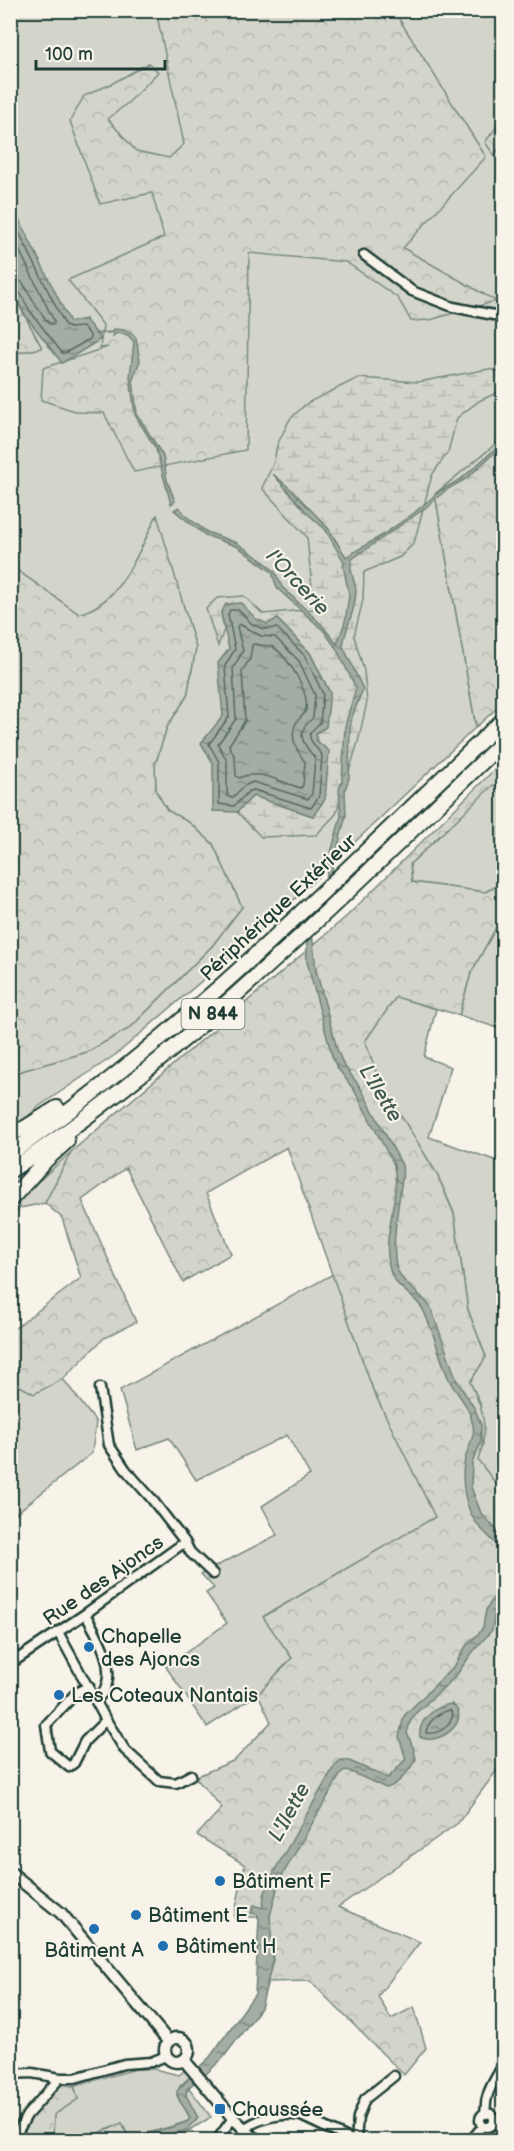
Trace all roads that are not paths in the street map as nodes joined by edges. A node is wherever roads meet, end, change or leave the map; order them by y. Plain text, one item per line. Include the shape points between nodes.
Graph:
1 (364, 255) dead end
2 (504, 317) edge
3 (504, 719) edge
4 (504, 741) edge
5 (126, 1086) junction
6 (92, 1093) junction
7 (10, 1134) edge
8 (10, 1154) edge
9 (10, 1171) edge
10 (10, 1200) edge
11 (100, 1388) dead end
12 (185, 1542) junction
13 (213, 1574) dead end
14 (86, 1614) junction
15 (58, 1632) junction
16 (10, 1665) edge
17 (89, 1686) junction
18 (96, 1700) junction
19 (106, 1719) junction
20 (191, 1775) dead end
21 (12, 1875) edge
22 (168, 2041) junction
23 (166, 2056) junction
24 (184, 2060) junction
25 (504, 2063) edge
26 (10, 2074) edge
27 (394, 2076) dead end
28 (60, 2078) junction
29 (486, 2114) junction
30 (232, 2118) junction
31 (499, 2119) edge
32 (483, 2126) junction
33 (245, 2128) junction
34 (13, 2140) edge
35 (217, 2140) edge
36 (256, 2140) edge
37 (354, 2140) edge
38 (471, 2140) edge

1 - 2 street via 412,291 453,307
3 - 6 highway, Périphérique Extérieur / N 844 via 287,927
4 - 5 highway, N 844 via 297,939
5 - 9 highway, N 844
5 - 10 highway via 119,1101 63,1144
6 - 7 highway via 73,1096 48,1115
6 - 8 highway, Périphérique Extérieur / N 844
11 - 12 street, Rue des Ajoncs via 109,1445
12 - 13 street, Rue des Ajoncs
12 - 14 street, Rue des Ajoncs
14 - 15 street, Rue des Ajoncs
14 - 18 street via 108,1668 108,1683
15 - 16 street, Rue des Ajoncs
15 - 17 street
17 - 18 street
17 - 19 street via 76,1693 46,1725 50,1751 69,1767 85,1741
18 - 19 street
19 - 20 street via 125,1750 159,1781 176,1783
21 - 22 street via 60,1913
22 - 23 street
22 - 24 street via 175,2038 186,2042 188,2053
23 - 24 street via 176,2062
23 - 28 street via 75,2078
24 - 30 street
25 - 29 street via 487,2094
26 - 28 street
27 - 37 street via 365,2099
28 - 34 street via 27,2115
29 - 31 street
29 - 32 street via 480,2120
30 - 33 street
30 - 35 street
31 - 32 street via 492,2126
32 - 38 street
33 - 36 street
33 - 37 street via 255,2121 292,2114

